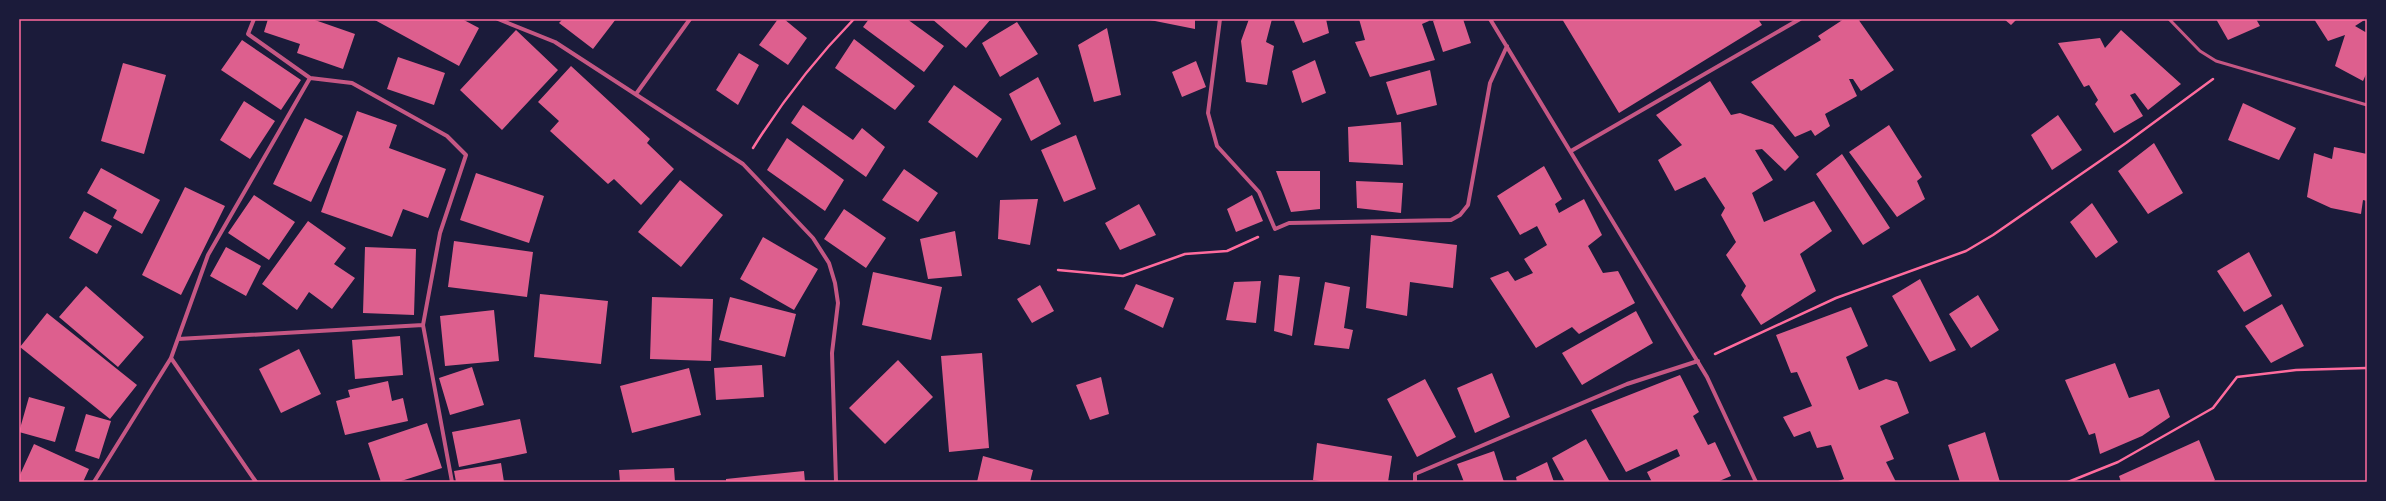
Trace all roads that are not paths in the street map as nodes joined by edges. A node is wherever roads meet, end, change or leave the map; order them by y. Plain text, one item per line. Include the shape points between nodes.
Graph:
1 (254, 19) edge
2 (498, 19) edge
3 (690, 19) edge
4 (1220, 19) edge
5 (1490, 19) edge
6 (1800, 19) edge
7 (2169, 19) edge
8 (1507, 46) junction
9 (310, 78) junction
10 (636, 94) junction
11 (2367, 105) edge
12 (1571, 151) junction
13 (423, 325) junction
14 (178, 339) junction
15 (172, 358) junction
16 (1698, 361) junction
17 (94, 482) edge
18 (256, 482) edge
19 (452, 482) edge
20 (836, 482) edge
21 (1415, 482) edge
22 (1756, 482) edge

1 - 9 street via 248,34
2 - 10 street via 555,42
3 - 10 street
4 - 8 street via 1208,113 1217,146 1259,192 1275,229 1289,222 1451,220 1460,215 1468,205 1490,83
5 - 8 street
6 - 12 street
7 - 11 lane via 2200,51 2216,61
8 - 12 street
9 - 13 street via 352,83 447,136 466,155 440,232
9 - 14 street via 208,255
10 - 20 street via 743,164 813,238 829,263 836,283 838,303 832,353
12 - 16 street
13 - 14 street
13 - 19 street
14 - 15 street
15 - 17 street
15 - 18 street
16 - 21 street via 1626,384 1559,412 1415,474
16 - 22 street

